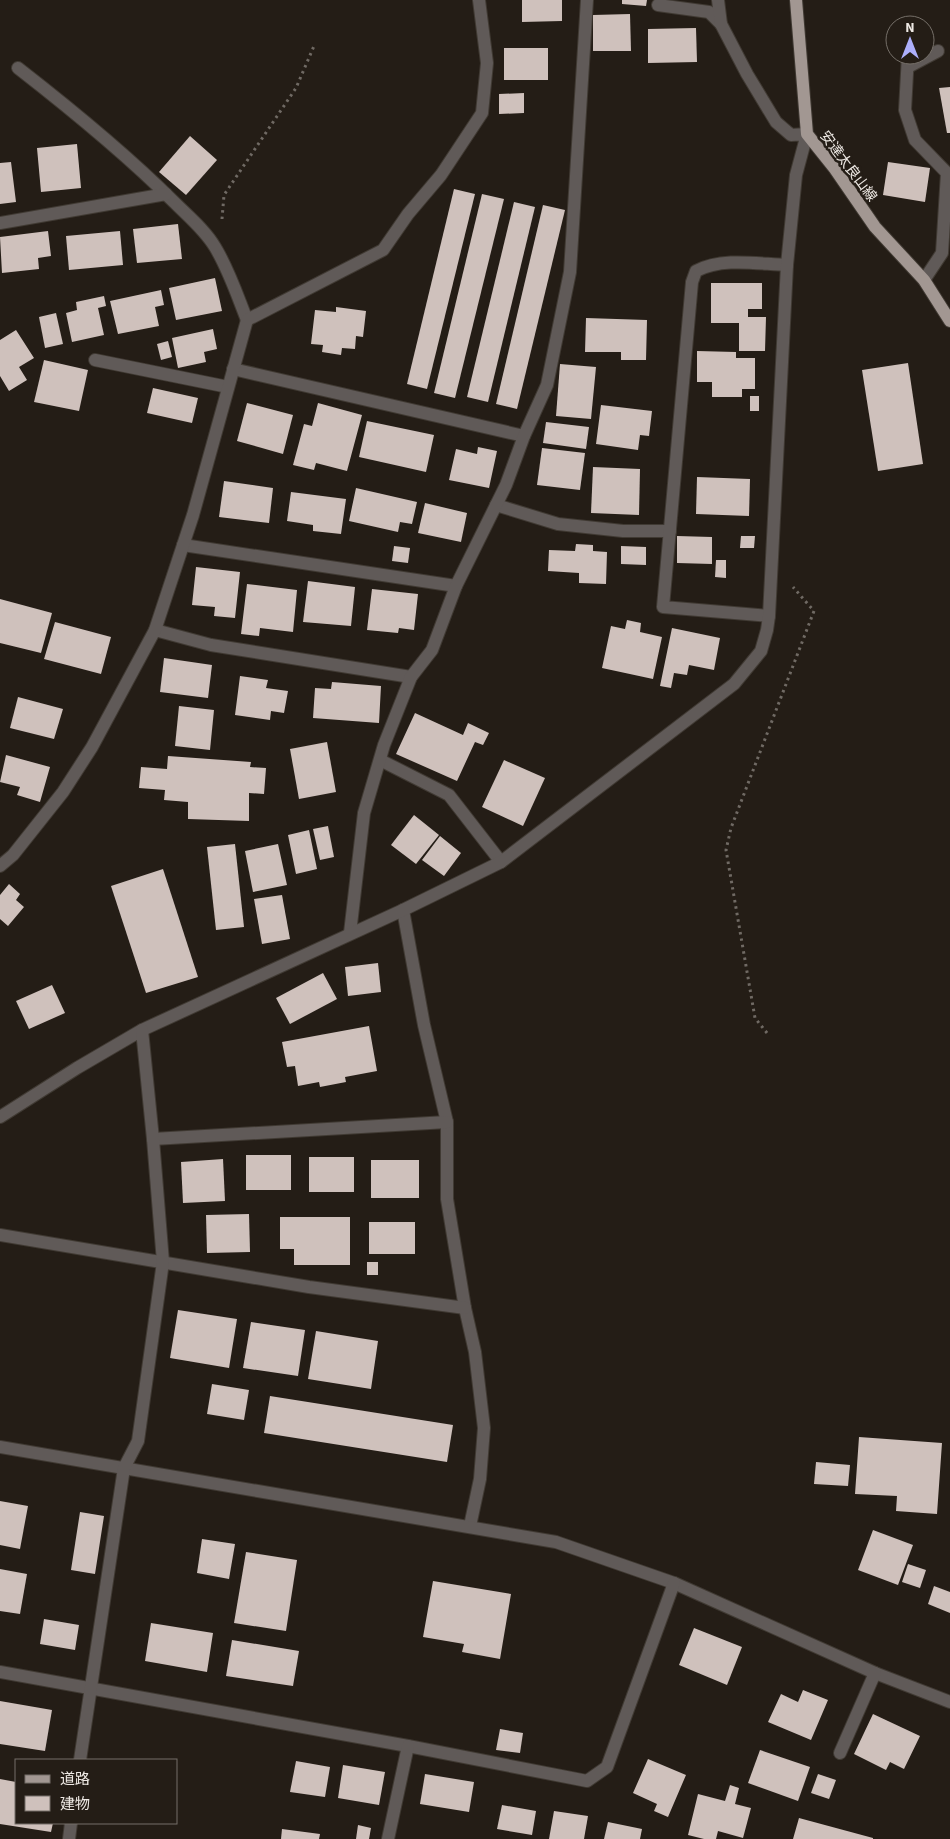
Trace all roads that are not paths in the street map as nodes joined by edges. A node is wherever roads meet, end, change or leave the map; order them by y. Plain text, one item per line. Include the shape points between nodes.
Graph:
1 (479, 0) edge
2 (587, 0) edge
3 (718, 0) edge
4 (796, 0) edge
5 (658, 5) dead end
6 (721, 24) junction
7 (938, 51) dead end
8 (935, 52) edge
9 (908, 65) edge
10 (18, 68) dead end
11 (807, 134) junction
12 (166, 194) junction
13 (0, 223) edge
14 (787, 265) junction
15 (924, 280) junction
16 (247, 320) junction
17 (950, 321) edge
18 (94, 360) dead end
19 (233, 369) junction
20 (228, 387) junction
21 (524, 436) junction
22 (496, 505) junction
23 (670, 531) junction
24 (183, 545) junction
25 (456, 586) junction
26 (769, 616) junction
27 (155, 630) junction
28 (411, 677) junction
29 (380, 760) junction
30 (500, 862) junction
31 (0, 866) edge
32 (403, 910) junction
33 (350, 933) junction
34 (142, 1030) junction
35 (0, 1117) edge
36 (447, 1122) junction
37 (154, 1139) junction
38 (0, 1235) edge
39 (163, 1262) junction
40 (465, 1308) junction
41 (0, 1447) edge
42 (124, 1468) junction
43 (470, 1526) junction
44 (674, 1583) junction
45 (0, 1672) edge
46 (875, 1673) junction
47 (91, 1689) junction
48 (950, 1702) edge
49 (408, 1746) junction
50 (840, 1753) dead end
51 (80, 1759) edge
52 (71, 1824) edge
53 (69, 1839) edge
54 (388, 1839) edge

1 - 16 street via 487,63 482,113 441,175 383,250
2 - 21 street via 570,272 547,385
3 - 6 street
4 - 11 main road, 安達太良山線
5 - 6 street via 709,12
6 - 11 street via 776,122 791,135
7 - 8 street
9 - 15 street via 904,110 915,140 947,173 942,253
10 - 12 street via 88,122
11 - 14 street via 796,175
11 - 15 main road, 安達太良山線 via 875,227
12 - 13 street
12 - 16 street via 214,245 226,266
14 - 23 street via 727,263 696,270 692,282
14 - 26 street
15 - 17 main road, 安達太良山線
16 - 19 street
18 - 20 street
19 - 20 street
19 - 21 street
20 - 24 street
21 - 22 street
22 - 23 street via 558,524
22 - 25 street
23 - 26 street via 664,607
24 - 25 street
24 - 27 street
25 - 28 street via 432,650
26 - 30 street via 761,651 734,684
27 - 28 street via 211,645
27 - 31 street via 92,747 63,792 13,855
28 - 29 street
29 - 30 street via 449,795
29 - 33 street via 364,813
30 - 32 street
32 - 33 street
32 - 36 street via 424,1025
33 - 34 street
34 - 35 street
34 - 37 street
36 - 37 street
36 - 40 street via 447,1199
37 - 39 street
38 - 39 street
39 - 40 street via 310,1287
39 - 42 street via 138,1441
40 - 43 street via 475,1352 484,1428 480,1479
41 - 42 street
42 - 43 street
42 - 47 street
43 - 44 street via 556,1542
44 - 46 street
44 - 49 street via 607,1767 587,1781
45 - 47 street
46 - 48 street
46 - 50 street
47 - 49 street
47 - 51 street
49 - 54 street
52 - 53 street

